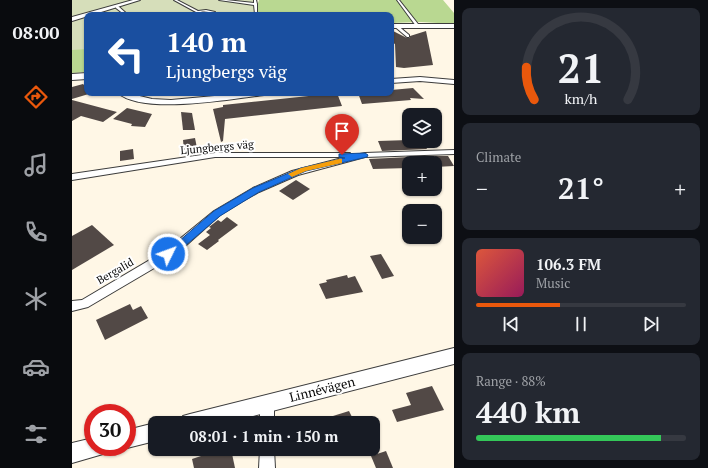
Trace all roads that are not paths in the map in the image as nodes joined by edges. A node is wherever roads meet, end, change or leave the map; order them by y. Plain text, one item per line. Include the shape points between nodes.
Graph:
1 (138, 0) edge
2 (175, 0) edge
3 (220, 0) edge
4 (398, 0) edge
5 (256, 2) edge
6 (117, 7) junction
7 (99, 12) edge
8 (123, 12) edge
9 (198, 12) joint
10 (212, 12) edge
11 (84, 16) edge
12 (72, 19) edge
13 (417, 25) junction
14 (394, 26) edge
15 (454, 26) edge
16 (394, 27) edge
17 (408, 36) dead end
18 (84, 76) edge
19 (72, 77) edge
20 (394, 81) edge
21 (454, 82) edge
22 (129, 96) edge
23 (207, 96) edge
24 (454, 152) edge
25 (365, 155) junction
26 (72, 177) edge
27 (72, 306) edge
28 (454, 356) edge
29 (267, 403) junction
30 (217, 416) edge
31 (267, 416) edge
32 (148, 434) edge
33 (136, 437) edge
34 (84, 450) edge
35 (72, 453) edge
36 (267, 456) edge
37 (267, 468) edge

1 - 6 street
2 - 9 lane
3 - 5 lane
4 - 13 lane
6 - 7 street
6 - 8 lane
9 - 10 lane
11 - 12 street
13 - 14 street
13 - 15 street
16 - 17 lane
18 - 19 street
20 - 21 street via 420,79
22 - 23 street via 160,101
24 - 25 street, Bergalid
25 - 26 street, Ljungbergs väg via 216,155
25 - 27 street, Bergalid via 304,170 256,190 217,213 168,254 84,304
28 - 29 street, Linnévägen
29 - 30 street, Linnévägen
29 - 31 street
32 - 33 street
34 - 35 street
36 - 37 street

